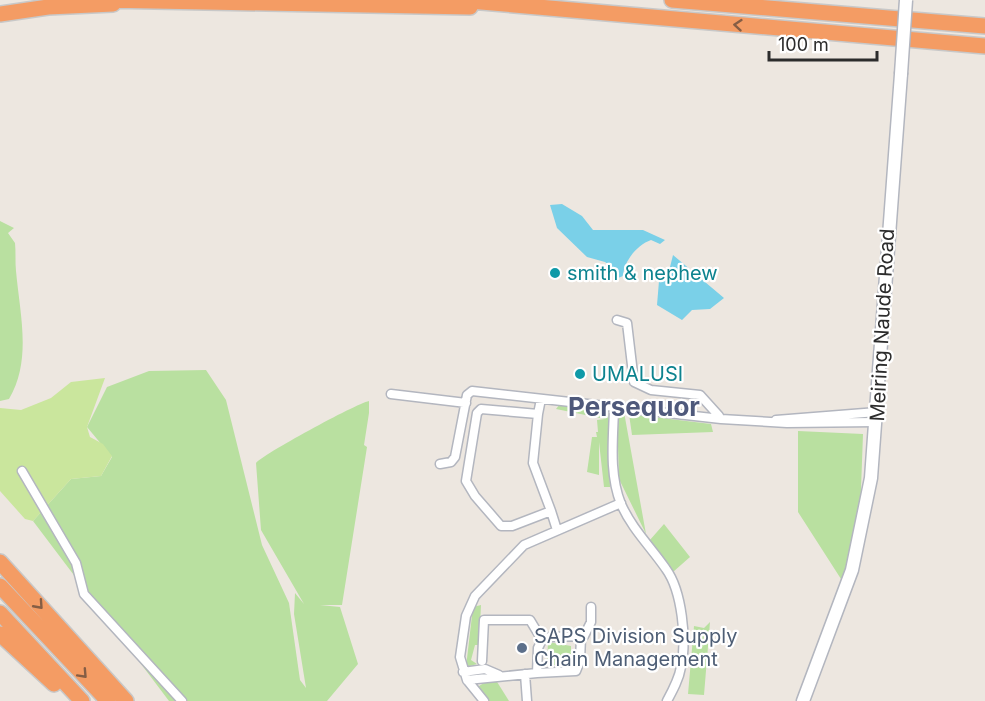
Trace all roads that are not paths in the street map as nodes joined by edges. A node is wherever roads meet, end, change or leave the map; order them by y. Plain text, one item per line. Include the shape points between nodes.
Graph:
1 (104, 0) edge
2 (458, 0) edge
3 (672, 0) edge
4 (744, 0) edge
5 (906, 0) edge
6 (155, 2) junction
7 (0, 14) edge
8 (623, 14) junction
9 (943, 24) junction
10 (985, 26) edge
11 (985, 46) edge
12 (617, 320) dead end
13 (390, 394) dead end
14 (541, 399) junction
15 (465, 403) junction
16 (614, 409) junction
17 (538, 414) junction
18 (719, 416) dead end
19 (877, 417) junction
20 (440, 464) dead end
21 (22, 471) dead end
22 (621, 503) junction
23 (551, 511) junction
24 (557, 530) junction
25 (0, 562) edge
26 (0, 586) edge
27 (591, 608) dead end
28 (0, 613) edge
29 (0, 634) edge
30 (581, 637) junction
31 (542, 640) junction
32 (825, 644) junction
33 (482, 662) dead end
34 (537, 673) junction
35 (525, 674) junction
36 (465, 676) junction
37 (71, 701) edge
38 (82, 701) edge
39 (108, 701) edge
40 (126, 701) edge
41 (182, 701) edge
42 (484, 701) edge
43 (527, 701) edge
44 (668, 701) edge
45 (794, 701) edge
46 (803, 701) edge

1 - 6 highway
2 - 8 highway
3 - 9 highway
4 - 9 highway via 878,13
5 - 19 street, Meiring Naude Road, bridge
6 - 7 highway via 48,7
6 - 8 highway via 429,6
11 -> 8 highway
9 - 10 highway
12 - 18 street via 627,323 634,382 651,390 700,395
13 - 15 street
14 - 15 street via 477,391 468,393
14 - 16 street
14 - 17 street
15 - 20 street via 455,457
16 - 19 street via 772,421 786,417
16 - 22 street via 614,477
17 - 23 street via 533,462
17 - 23 street via 478,410 466,477 475,496 501,526 512,526
19 - 32 street, Meiring Naude Road via 859,547
21 - 41 street via 76,563 84,594
22 - 24 street
22 - 44 street via 677,589 683,655
23 - 24 street
24 - 36 street via 520,547 476,596 466,616 460,657
25 -> 40 highway
26 -> 39 highway
27 - 30 street via 589,627
28 - 38 highway
29 - 37 highway
30 - 31 street
30 - 34 street via 576,671
31 - 33 street via 530,620 484,620
31 - 34 street
32 - 45 street, Meiring Naude Road
32 - 46 street, Meiring Naude Road
34 - 35 street
35 - 36 street via 499,675 485,669
35 - 43 street
36 - 42 street

